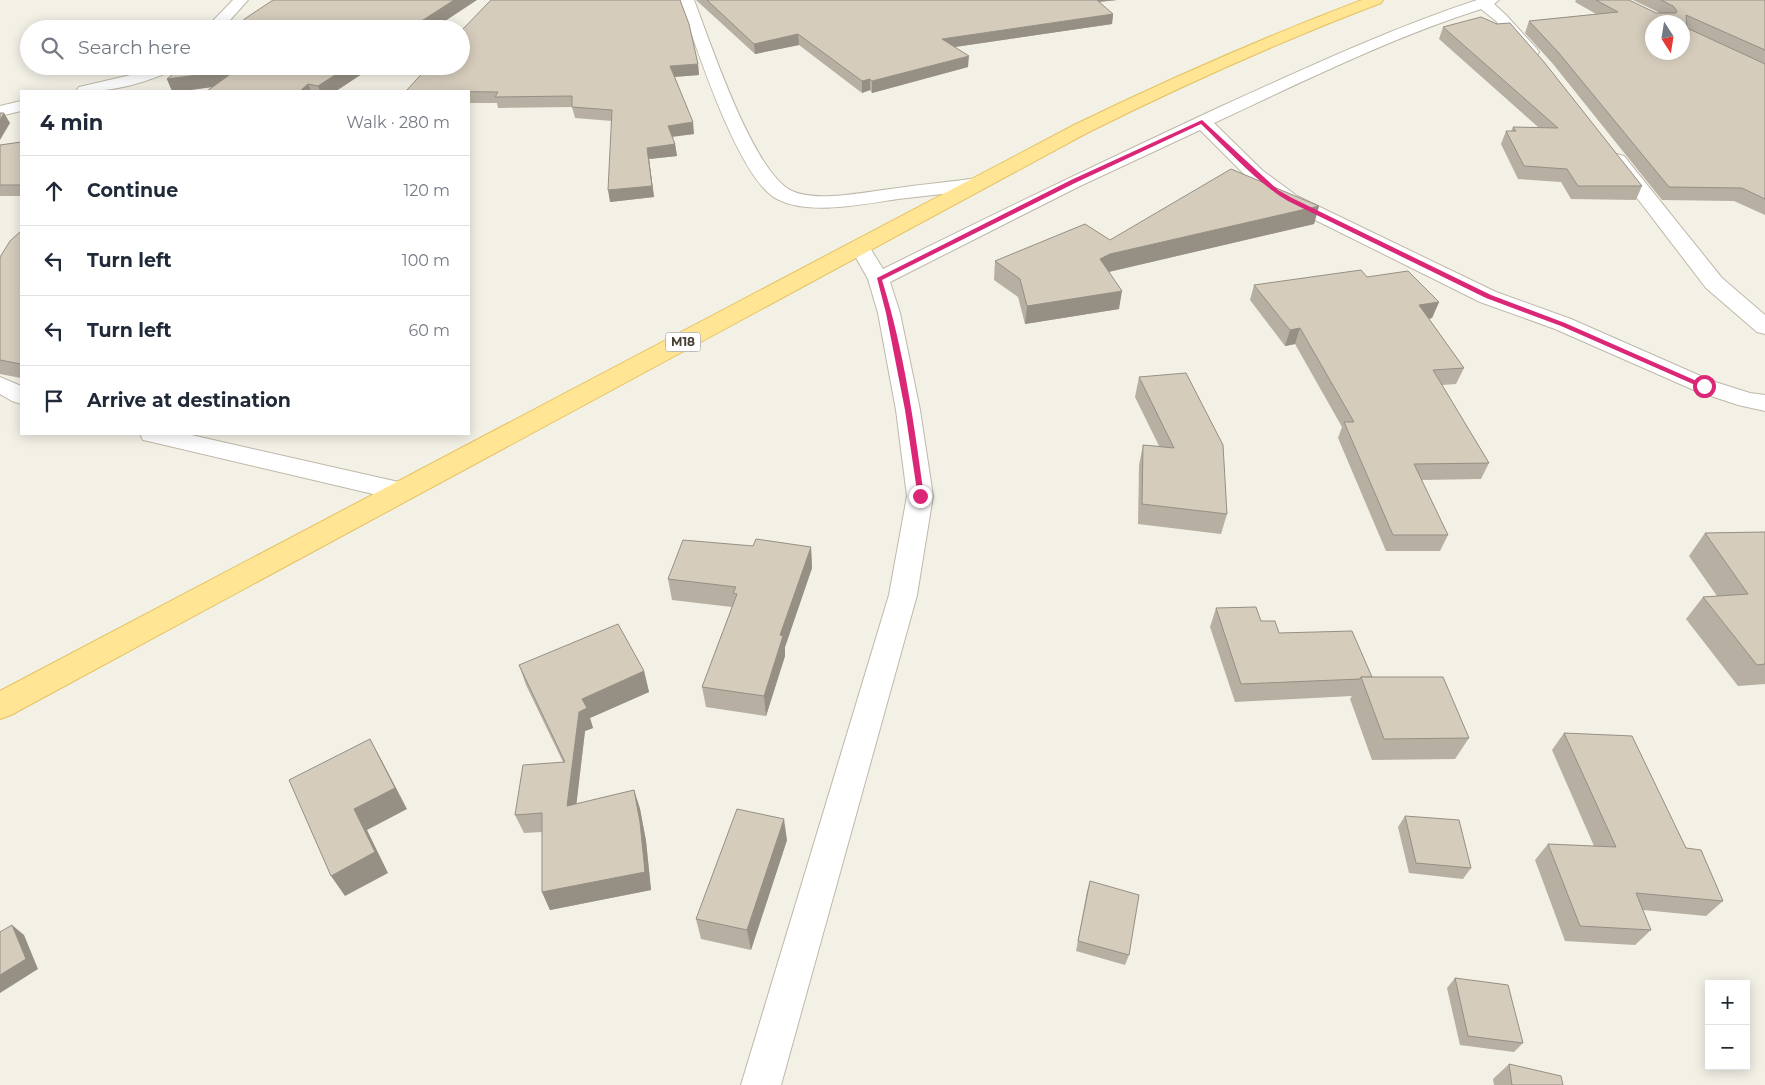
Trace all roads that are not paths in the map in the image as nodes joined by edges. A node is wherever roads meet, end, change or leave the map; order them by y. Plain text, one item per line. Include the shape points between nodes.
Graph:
1 (241, 0) edge
2 (687, 0) edge
3 (1376, 0) edge
4 (1488, 2) edge
5 (222, 20) edge
6 (1546, 69) edge
7 (148, 75) edge
8 (89, 90) edge
9 (20, 106) edge
10 (0, 111) edge
11 (1202, 122) junction
12 (1605, 144) edge
13 (976, 184) junction
14 (860, 247) junction
15 (879, 280) junction
16 (1765, 327) edge
17 (0, 384) edge
18 (20, 395) edge
19 (1765, 403) edge
20 (156, 435) edge
21 (403, 492) junction
22 (0, 706) edge
23 (761, 1085) edge

1 - 5 street
2 - 13 street via 729,114 765,178 782,194 802,200 834,201
3 - 13 main road, M18 via 1290,32 1149,96
4 - 6 street
4 - 11 street via 1425,22 1351,52
7 - 8 street
9 - 10 street
11 - 15 street via 1073,182
11 - 19 street via 1276,191 1324,217 1488,297 1563,324 1704,386
12 - 16 street via 1714,283
13 - 14 main road, M18
14 - 15 street
14 - 21 main road, M18
15 - 23 street via 889,313 906,400 920,496 902,595
17 - 18 street
20 - 21 street
21 - 22 main road, M18

